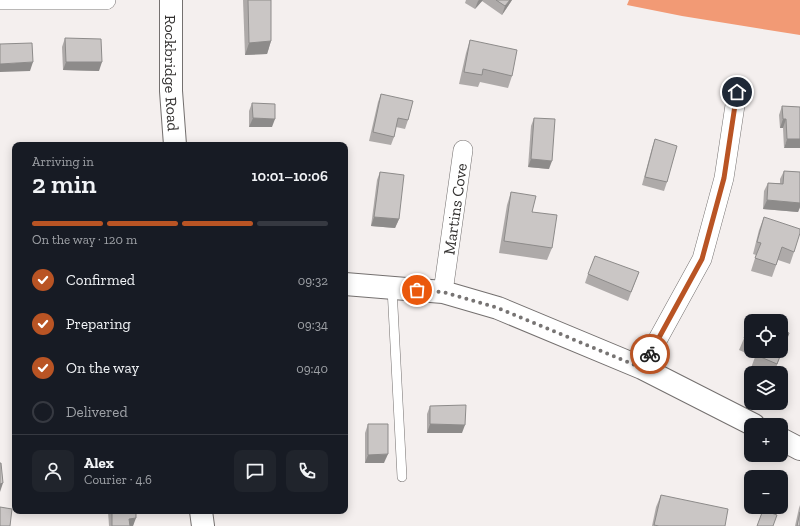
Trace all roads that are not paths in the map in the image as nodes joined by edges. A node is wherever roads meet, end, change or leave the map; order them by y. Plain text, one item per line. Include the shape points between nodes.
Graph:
1 (0, 0) edge
2 (106, 0) edge
3 (171, 0) edge
4 (737, 92) dead end
5 (175, 142) edge
6 (463, 150) dead end
7 (348, 284) edge
8 (392, 288) junction
9 (443, 292) junction
10 (642, 368) junction
11 (744, 420) edge
12 (788, 443) edge
13 (800, 449) edge
14 (402, 477) dead end
15 (201, 514) edge
16 (203, 526) edge

1 - 2 street
3 - 5 street, Rockbridge Road via 171,91
4 - 10 street via 724,178 702,259
6 - 9 street, Martins Cove
7 - 8 street
8 - 9 street
8 - 14 lane
9 - 10 street via 498,308
10 - 11 street
12 - 13 street
15 - 16 street

